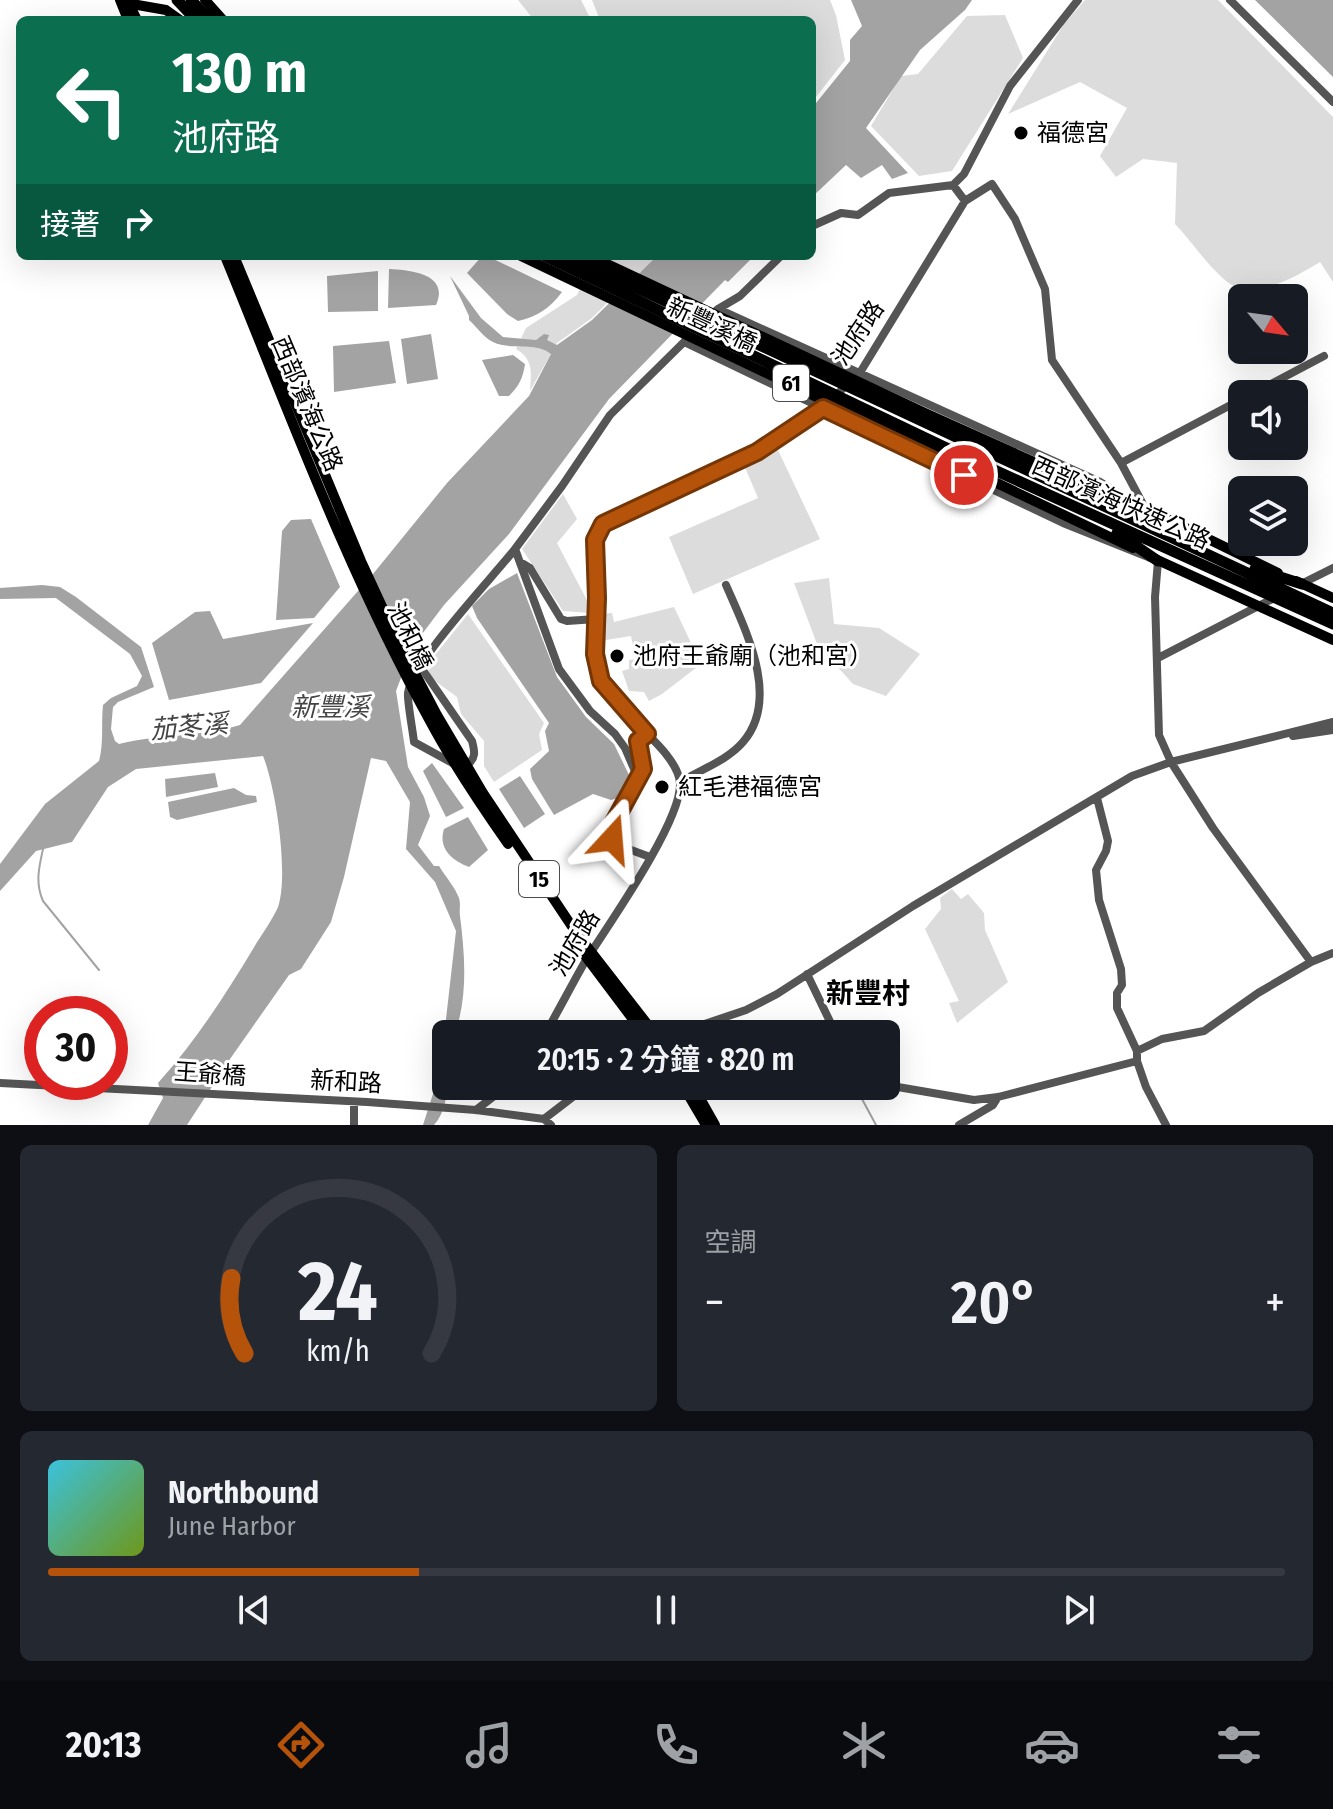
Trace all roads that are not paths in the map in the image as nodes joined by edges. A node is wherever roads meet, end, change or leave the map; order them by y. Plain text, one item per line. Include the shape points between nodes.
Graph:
1 (177, 0) edge
2 (191, 0) edge
3 (205, 0) edge
4 (1078, 0) edge
5 (1230, 0) edge
6 (124, 2) edge
7 (173, 16) edge
8 (192, 16) edge
9 (206, 16) edge
10 (219, 16) edge
11 (1333, 102) edge
12 (953, 185) junction
13 (965, 201) junction
14 (816, 224) edge
15 (227, 260) edge
16 (236, 260) edge
17 (529, 260) edge
18 (553, 260) edge
19 (578, 260) edge
20 (599, 260) edge
21 (777, 260) edge
22 (718, 309) junction
23 (739, 319) junction
24 (684, 342) junction
25 (1324, 356) dead end
26 (718, 359) junction
27 (861, 371) junction
28 (1279, 380) edge
29 (1228, 406) edge
30 (823, 408) junction
31 (959, 454) junction
32 (1121, 463) junction
33 (1145, 508) junction
34 (1136, 521) junction
35 (515, 549) junction
36 (1158, 561) junction
37 (520, 562) junction
38 (358, 564) junction
39 (1333, 568) edge
40 (1302, 584) junction
41 (726, 585) dead end
42 (1333, 598) edge
43 (1257, 607) junction
44 (1333, 613) edge
45 (596, 619) junction
46 (1333, 624) edge
47 (1333, 640) edge
48 (1158, 658) junction
49 (420, 666) junction
50 (427, 680) junction
51 (413, 683) junction
52 (1333, 722) edge
53 (1333, 730) edge
54 (647, 734) junction
55 (638, 741) junction
56 (1253, 742) junction
57 (625, 748) junction
58 (1171, 762) junction
59 (462, 765) junction
60 (638, 778) junction
61 (680, 782) junction
62 (1097, 798) junction
63 (650, 857) junction
64 (1333, 953) edge
65 (589, 956) junction
66 (1311, 962) junction
67 (807, 974) junction
68 (553, 1020) edge
69 (634, 1020) edge
70 (643, 1020) edge
71 (716, 1020) edge
72 (829, 1020) edge
73 (1137, 1051) junction
74 (1137, 1061) junction
75 (0, 1083) edge
76 (900, 1087) edge
77 (998, 1097) junction
78 (264, 1098) joint
79 (489, 1100) edge
80 (571, 1100) edge
81 (691, 1100) edge
82 (701, 1100) edge
83 (354, 1102) junction
84 (476, 1110) junction
85 (547, 1122) edge
86 (354, 1125) edge
87 (706, 1125) edge
88 (715, 1125) edge
89 (959, 1125) edge
90 (1166, 1125) edge

1 - 8 highway
2 - 9 highway
3 - 10 main road
4 - 12 street via 1010,86 964,174
5 - 11 street
6 - 7 main road
12 - 13 street
12 - 14 street via 889,193 858,215 841,213
13 - 27 street, 池府路
13 - 32 street via 992,184 1015,219 1045,289 1052,360
15 - 38 main road, 西部濱海公路 / 15 via 297,434
16 - 38 main road, 西部濱海公路 / 15
17 - 36 main road, 新豐溪橋 / 61
18 - 31 highway, 西部濱海快速公路 / 61
19 - 34 highway, 西部濱海快速公路 / 61
20 - 33 main road, 新豐溪橋 / 61
21 - 22 street via 740,296
22 - 23 street
22 - 24 street
23 - 26 street
23 - 27 street
24 - 26 street
24 - 35 street via 610,415
25 - 28 street
26 - 30 street
27 - 30 street, 池府路
27 - 33 street
29 - 32 street
30 - 36 street via 1063,523
30 - 45 street, 池府路 via 757,452 603,524 595,540
31 - 36 highway via 1127,538
31 - 46 highway, 西部濱海快速公路 / 61
32 - 33 street
33 - 40 main road, 61
34 - 40 highway via 1182,534 1264,573
34 - 44 highway, 西部濱海快速公路 / 61
35 - 37 street
35 - 49 street
36 - 43 main road, 61
36 - 48 street
37 - 45 street via 530,568 561,619
37 - 57 street via 559,669
38 - 59 main road, 池和橋 / 15
39 - 40 street
40 - 42 main road, 61
40 - 43 street
41 - 61 street via 755,651 756,714 742,743
43 - 47 main road, 61
43 - 48 street
45 - 54 street, 池府路 via 601,681
48 - 58 street via 1159,735
49 - 50 street
49 - 51 street
50 - 51 street
50 - 59 street via 472,741 472,760
51 - 59 street via 408,693 414,742
52 - 56 street
53 - 56 street
54 - 55 street
54 - 61 street, 池府路 via 673,764
55 - 57 street
55 - 60 street via 643,769
56 - 58 street
57 - 60 street
58 - 62 street via 1132,776
58 - 66 street
59 - 65 main road, 15
60 - 63 street via 613,824 612,839
61 - 63 street, 池府路 via 678,801
62 - 67 street
62 - 73 street via 1108,841 1096,870 1099,900 1121,969 1117,1008
63 - 65 street, 池府路
64 - 66 street
65 - 68 street, 池府路
65 - 69 main road, 15
65 - 70 main road, 15
66 - 73 street via 1204,1031 1162,1039
67 - 71 street via 746,1010
67 - 72 street
73 - 74 street
74 - 77 street
74 - 90 street
75 - 78 street, 王爺橋
76 - 77 street via 974,1100
77 - 89 street
78 - 83 street, 新和路
79 - 84 street
80 - 85 street
81 - 87 main road
82 - 88 main road
83 - 84 street, 新和路
83 - 86 street
84 - 85 street

